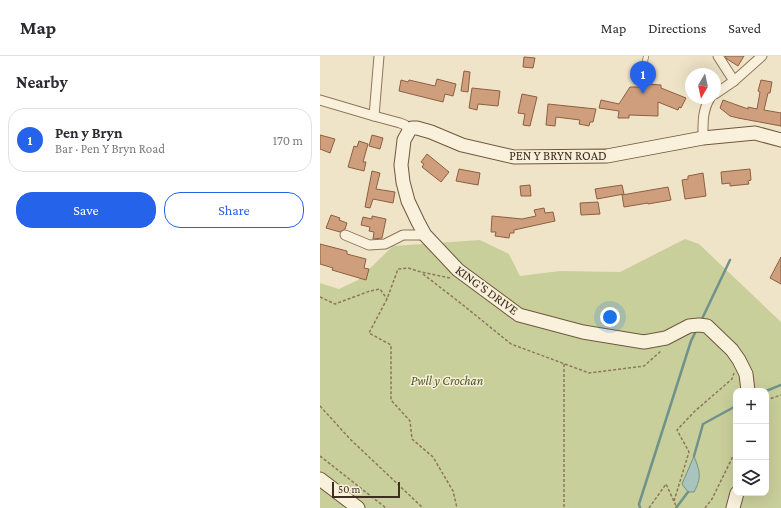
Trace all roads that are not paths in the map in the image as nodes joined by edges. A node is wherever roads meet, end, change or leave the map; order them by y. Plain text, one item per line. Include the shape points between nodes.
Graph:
1 (380, 56) edge
2 (646, 56) edge
3 (718, 56) edge
4 (762, 56) edge
5 (642, 78) dead end
6 (734, 81) junction
7 (721, 90) edge
8 (320, 100) edge
9 (706, 104) edge
10 (374, 116) junction
11 (409, 131) junction
12 (703, 138) junction
13 (781, 140) edge
14 (345, 235) dead end
15 (425, 235) junction
16 (748, 388) edge
17 (320, 479) edge
18 (735, 496) edge
19 (358, 508) edge
20 (733, 508) edge

1 - 10 street
2 - 5 lane
3 - 6 street
4 - 6 street
6 - 7 street
8 - 10 street
9 - 12 street via 703,116
10 - 11 street via 405,125
11 - 12 main road, PEN Y BRYN ROAD via 417,128 462,145 514,157 607,156
11 - 15 main road, KING'S DRIVE via 404,140 401,165 403,182 408,201
12 - 13 main road, PEN Y BRYN ROAD via 756,133
14 - 15 street via 369,244 385,244 403,236
15 - 16 main road, KING'S DRIVE via 458,270 519,315 583,332 644,342 666,338 689,326 703,325 732,350 746,374
17 - 19 main road
18 - 20 main road

